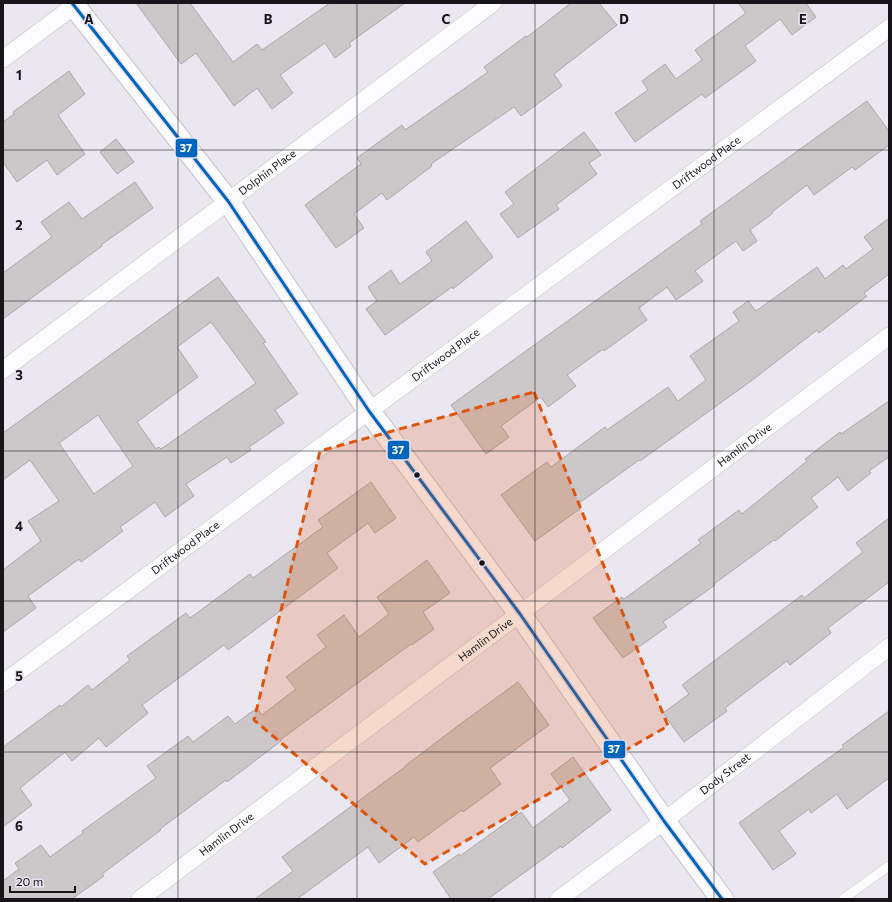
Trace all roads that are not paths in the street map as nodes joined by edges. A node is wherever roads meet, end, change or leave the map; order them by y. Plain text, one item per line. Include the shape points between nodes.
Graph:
1 (493, 3) edge
2 (75, 4) edge
3 (889, 28) edge
4 (3, 59) edge
5 (228, 201) junction
6 (889, 336) edge
7 (3, 370) edge
8 (369, 411) junction
9 (520, 614) junction
10 (889, 647) edge
11 (3, 683) edge
12 (664, 821) junction
13 (889, 866) edge
14 (140, 899) edge
15 (559, 899) edge
16 (722, 899) edge
17 (844, 899) edge

1 - 5 street, Dolphin Place
2 - 4 street
2 - 5 main road
3 - 8 street, Driftwood Place
5 - 7 street, Dolphin Place
5 - 8 main road
6 - 9 street, Hamlin Drive
8 - 9 main road
8 - 11 street, Driftwood Place
9 - 12 main road
9 - 14 street, Hamlin Drive
10 - 12 street, Dody Street
12 - 15 street, Dody Street
12 - 16 main road
13 - 17 lane

